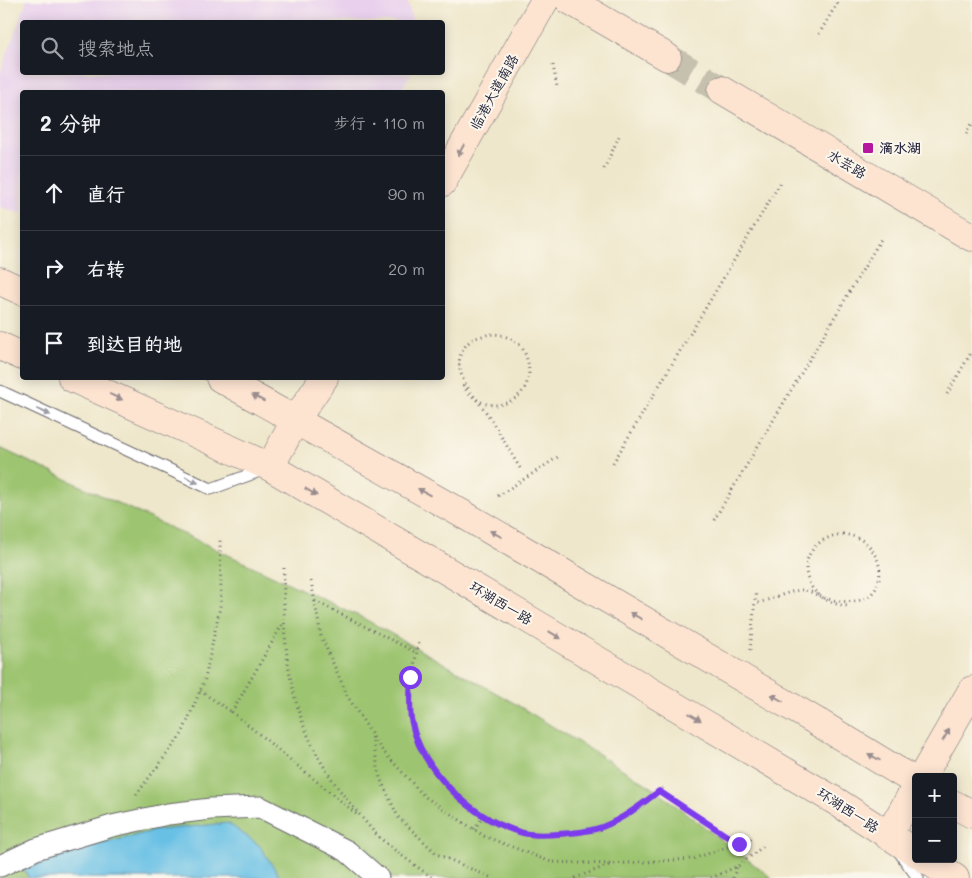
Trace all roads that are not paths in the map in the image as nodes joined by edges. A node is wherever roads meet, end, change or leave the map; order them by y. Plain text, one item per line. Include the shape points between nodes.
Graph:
1 (545, 0) edge
2 (569, 0) edge
3 (667, 57) tunnel mouth
4 (722, 90) tunnel mouth
5 (445, 178) edge
6 (971, 237) edge
7 (0, 281) edge
8 (20, 290) edge
9 (0, 346) edge
10 (20, 355) edge
11 (76, 380) edge
12 (224, 380) edge
13 (323, 380) edge
14 (0, 391) edge
15 (296, 419) junction
16 (270, 467) junction
17 (972, 690) edge
18 (924, 773) edge
19 (912, 780) edge
20 (912, 794) edge
21 (957, 806) edge
22 (972, 814) edge
23 (888, 836) junction
24 (912, 851) edge
25 (931, 863) edge
26 (0, 866) edge
27 (378, 878) edge
28 (918, 878) edge
29 (955, 878) edge

1 -> 5 main road, 临港大道南路
2 - 3 main road
4 - 6 main road, 水芸路
7 - 8 main road
9 - 10 main road
11 -> 16 main road, 环湖西一路
15 -> 12 main road
13 - 15 main road
14 -> 16 lane via 211,490
15 - 16 main road
19 -> 15 main road, bridge
16 -> 23 main road, 环湖西一路, bridge via 837,802
18 -> 17 main road
20 - 23 main road
21 - 22 main road
23 - 24 main road, 环湖西一路
23 - 28 lane
25 - 29 main road
26 - 27 street via 36,849 112,826 185,812 260,808 347,851

